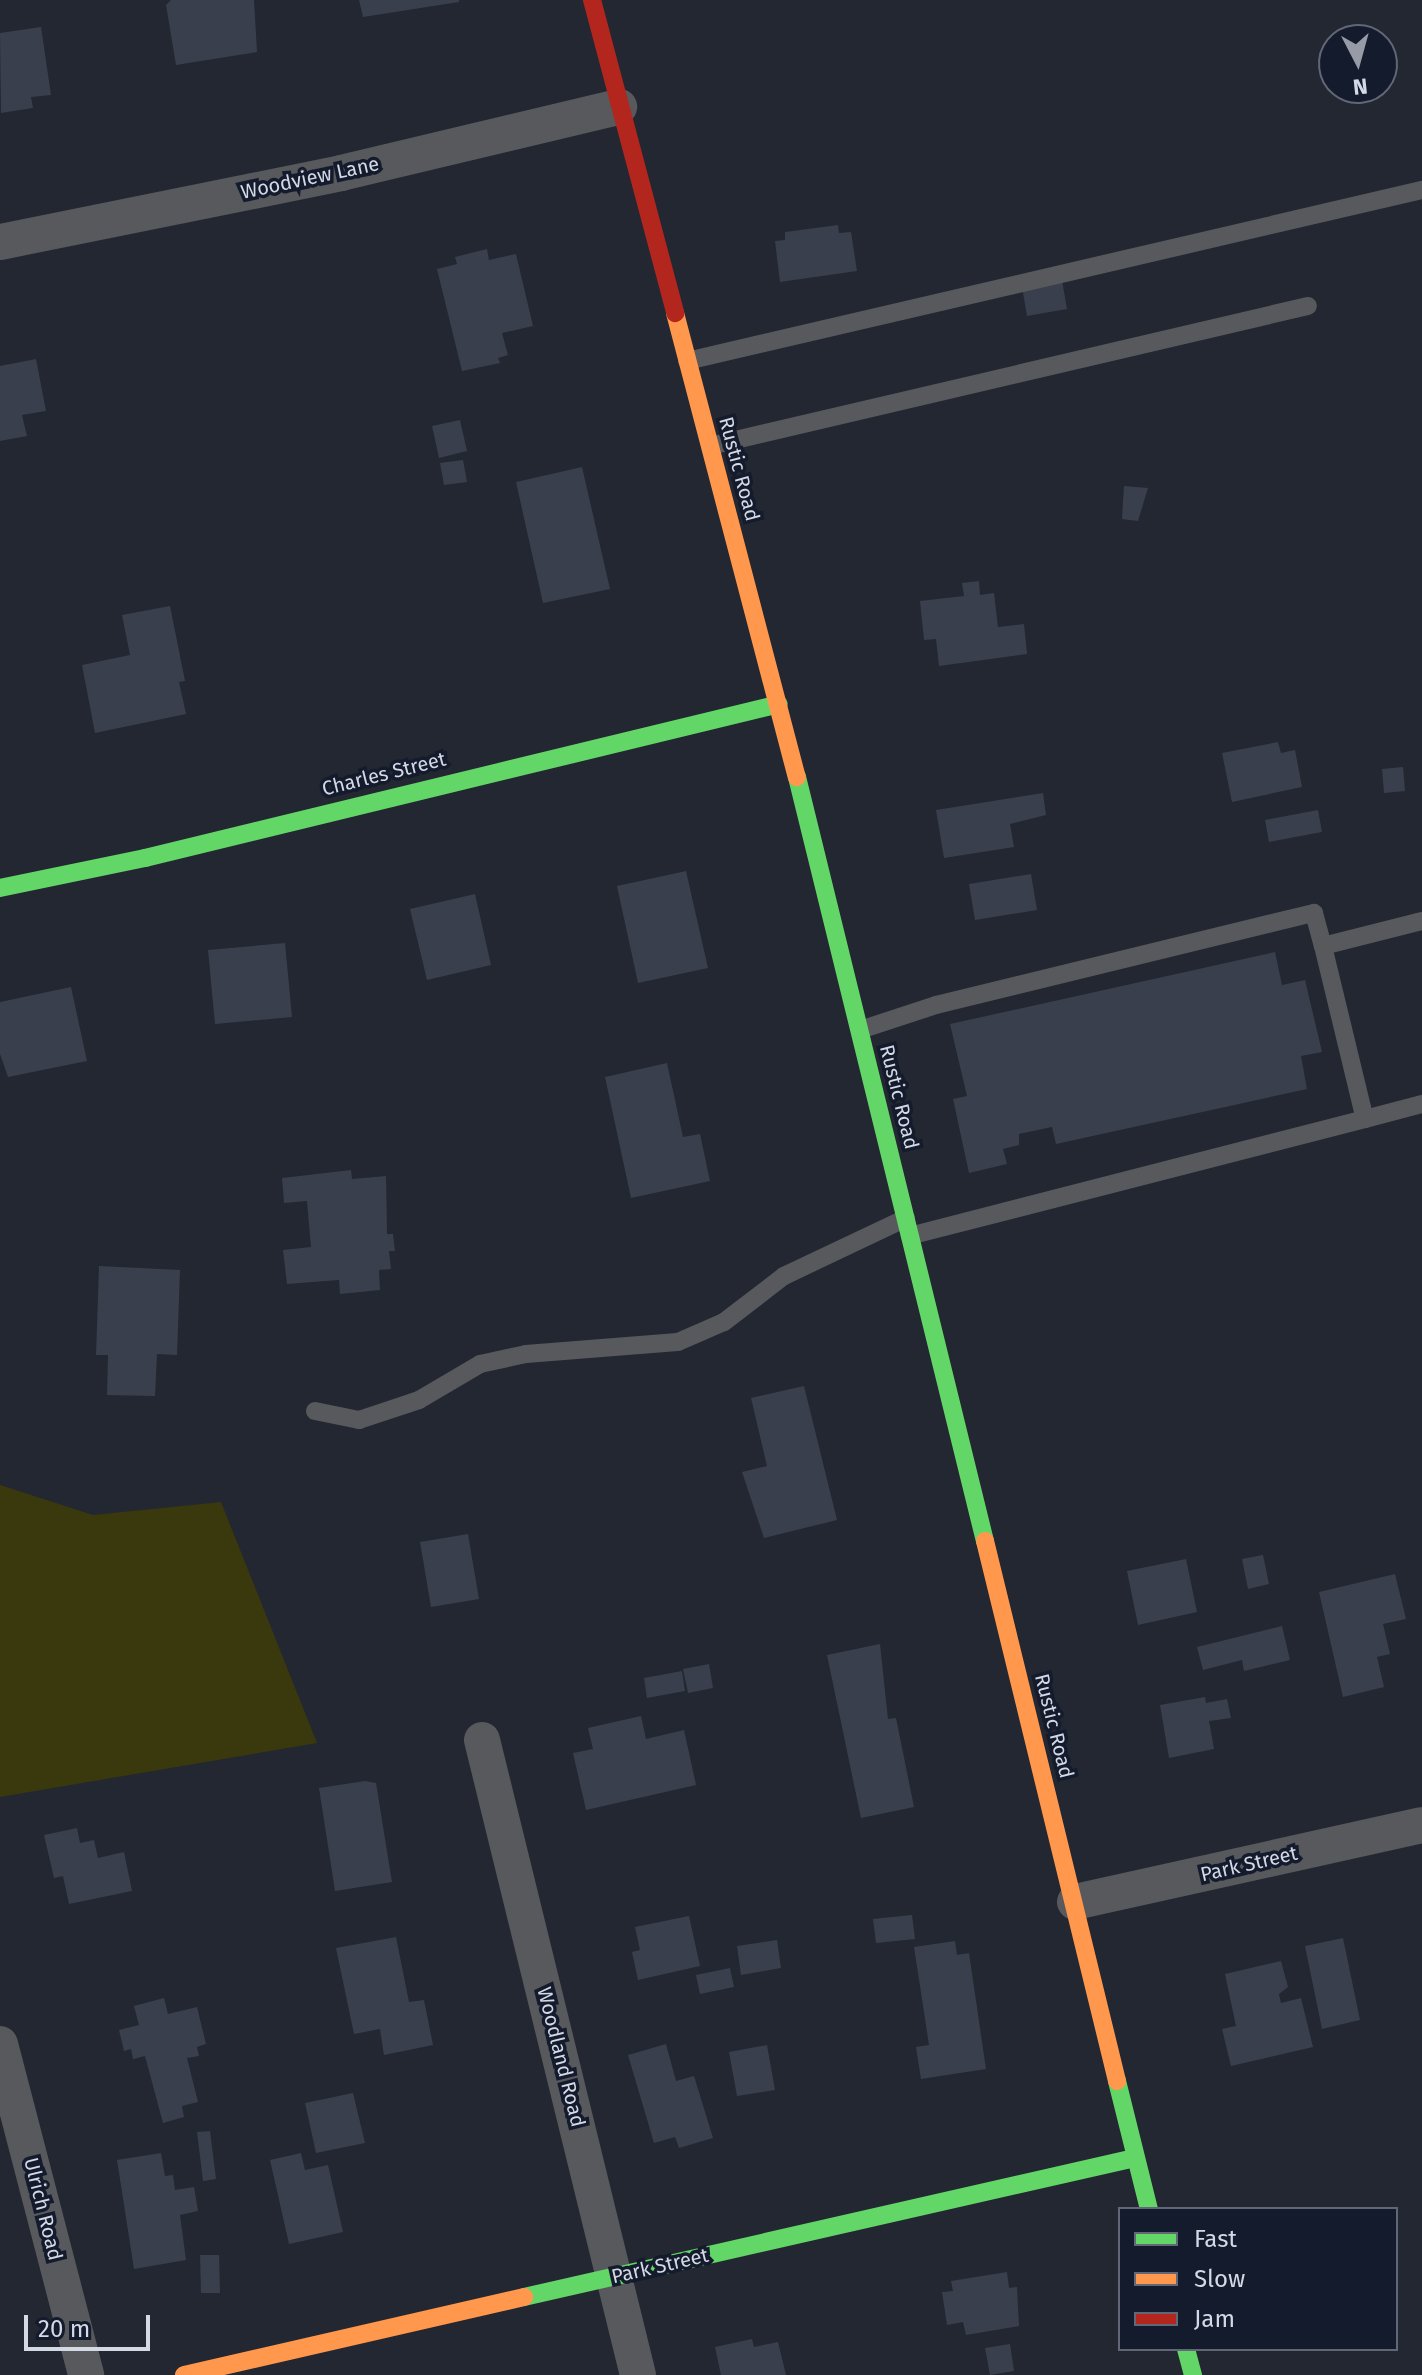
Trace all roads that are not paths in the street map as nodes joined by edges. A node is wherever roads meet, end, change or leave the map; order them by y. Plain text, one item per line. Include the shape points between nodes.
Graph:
1 (592, 0) edge
2 (619, 107) junction
3 (1422, 190) edge
4 (0, 242) edge
5 (1308, 306) dead end
6 (687, 361) junction
7 (710, 446) junction
8 (779, 704) junction
9 (0, 888) edge
10 (1422, 921) edge
11 (1323, 946) junction
12 (860, 1030) junction
13 (1422, 1104) edge
14 (1365, 1119) junction
15 (908, 1227) junction
16 (315, 1411) dead end
17 (482, 1740) dead end
18 (1422, 1825) edge
19 (1075, 1902) junction
20 (0, 2044) edge
21 (1135, 2158) junction
22 (1148, 2207) edge
23 (615, 2275) junction
24 (1187, 2351) edge
25 (86, 2375) edge
26 (184, 2375) edge
27 (638, 2375) edge
28 (1193, 2375) edge

1 - 2 street, Rustic Road
2 - 4 street, Woodview Lane via 341,173
2 - 6 street, Rustic Road
3 - 6 lane
5 - 7 lane
6 - 7 street, Rustic Road
7 - 8 street, Rustic Road
8 - 9 street, Charles Street via 145,858
8 - 12 street, Rustic Road
10 - 11 lane
11 - 12 lane via 1314,913 936,1005
11 - 14 lane
12 - 15 street, Rustic Road
13 - 14 lane
14 - 15 lane
15 - 16 lane via 784,1276 724,1322 678,1342 526,1354 480,1364 419,1400 359,1420
15 - 19 street, Rustic Road
17 - 23 street, Woodland Road
18 - 19 street, Park Street
19 - 21 street, Rustic Road
20 - 25 street, Ulrich Road
21 - 22 street, Rustic Road
21 - 23 street, Park Street
23 - 26 street, Park Street
23 - 27 street, Woodland Road
24 - 28 street

